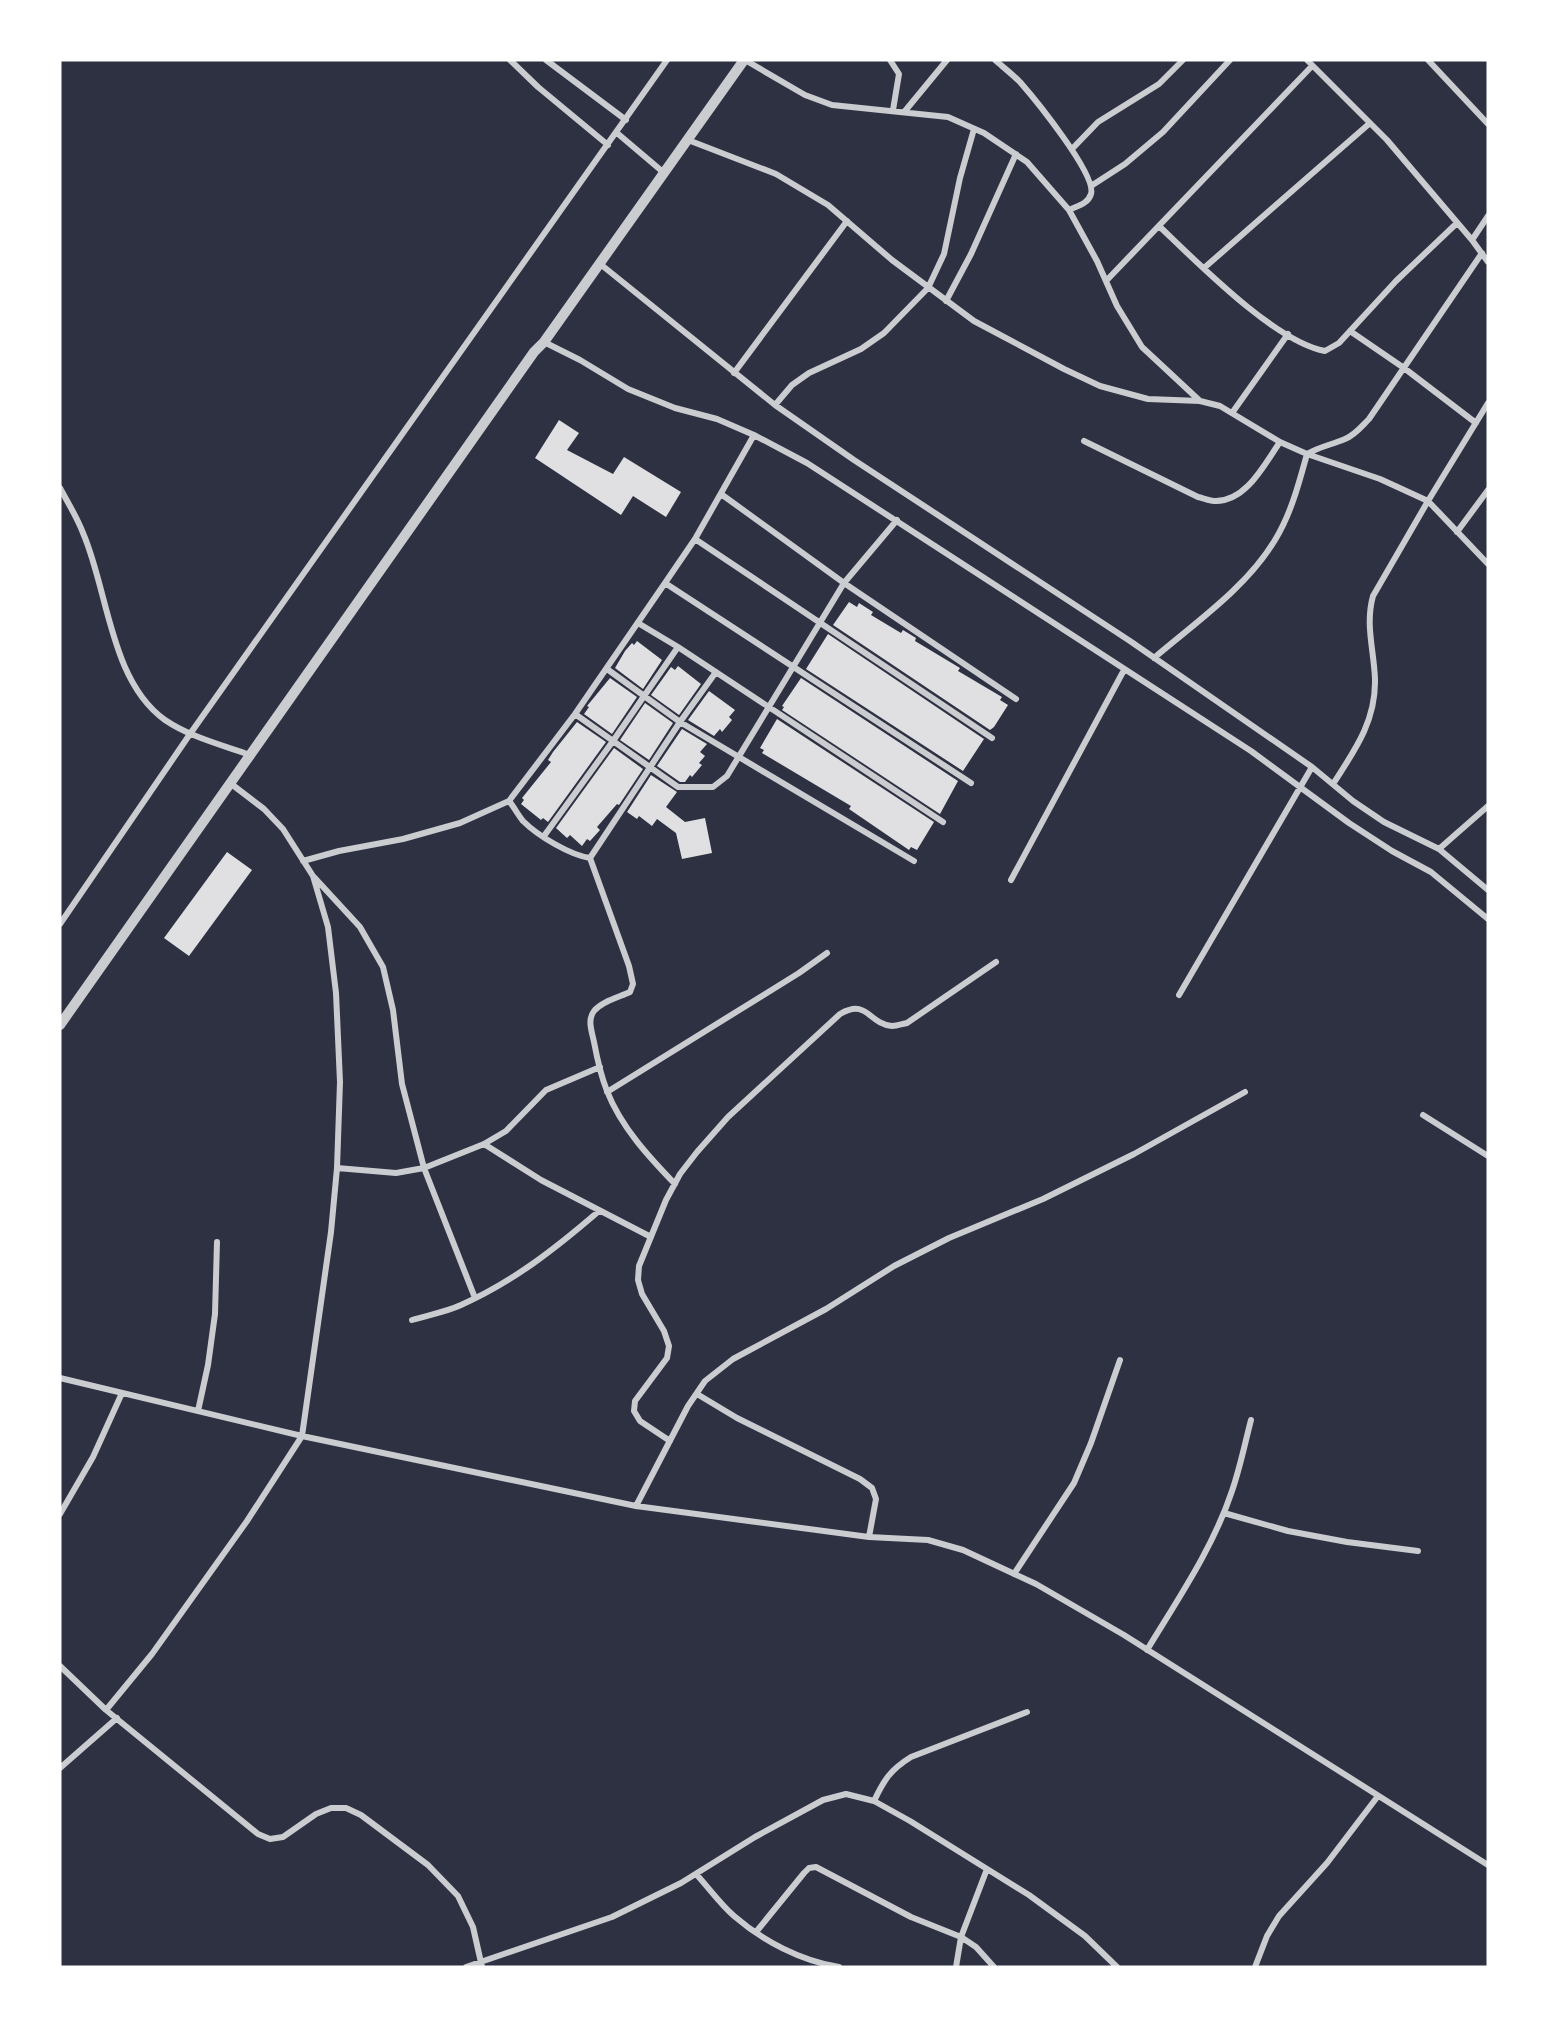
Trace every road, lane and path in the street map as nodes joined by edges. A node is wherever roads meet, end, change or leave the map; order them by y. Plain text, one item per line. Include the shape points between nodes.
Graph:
1 (510, 60) edge
2 (546, 60) edge
3 (556, 60) edge
4 (667, 60) edge
5 (745, 60) edge
6 (890, 60) edge
7 (947, 60) edge
8 (995, 60) edge
9 (1183, 60) edge
10 (1230, 60) edge
11 (1307, 60) edge
12 (1428, 60) edge
13 (1312, 66) junction
14 (555, 69) junction
15 (893, 110) junction
16 (905, 111) junction
17 (626, 120) junction
18 (1370, 123) junction
19 (1488, 124) edge
20 (974, 129) junction
21 (617, 133) junction
22 (688, 140) junction
23 (609, 145) junction
24 (1072, 149) junction
25 (1016, 154) junction
26 (663, 172) junction
27 (1091, 186) junction
28 (1069, 210) junction
29 (1488, 216) edge
30 (848, 221) junction
31 (1457, 223) junction
32 (1159, 226) junction
33 (1472, 240) junction
34 (1482, 253) junction
35 (1488, 262) edge
36 (599, 263) junction
37 (1204, 268) junction
38 (1106, 281) junction
39 (928, 288) junction
40 (946, 301) junction
41 (1350, 331) junction
42 (1288, 334) junction
43 (544, 342) junction
44 (1404, 368) junction
45 (734, 373) junction
46 (1200, 401) junction
47 (1488, 403) edge
48 (775, 405) junction
49 (1232, 413) junction
50 (1476, 423) junction
51 (754, 435) junction
52 (1084, 441) dead end
53 (1280, 442) junction
54 (1307, 454) junction
55 (60, 488) edge
56 (1488, 490) edge
57 (721, 494) junction
58 (1428, 501) junction
59 (897, 520) junction
60 (1457, 532) junction
61 (694, 539) junction
62 (1488, 564) edge
63 (665, 583) junction
64 (844, 583) junction
65 (638, 623) junction
66 (818, 623) junction
67 (678, 647) junction
68 (1154, 658) junction
69 (793, 667) junction
70 (607, 669) junction
71 (1124, 670) junction
72 (716, 672) junction
73 (644, 696) junction
74 (1016, 699) dead end
75 (769, 708) junction
76 (575, 714) junction
77 (680, 722) junction
78 (190, 734) junction
79 (992, 738) dead end
80 (613, 741) junction
81 (250, 754) junction
82 (739, 756) junction
83 (649, 768) junction
84 (1310, 770) junction
85 (230, 783) junction
86 (971, 783) dead end
87 (1301, 784) junction
88 (1333, 784) junction
89 (509, 801) junction
90 (1488, 806) edge
91 (943, 822) dead end
92 (544, 836) junction
93 (1439, 849) junction
94 (590, 858) junction
95 (303, 861) junction
96 (914, 861) dead end
97 (313, 876) junction
98 (1011, 880) dead end
99 (1488, 890) edge
100 (1488, 919) edge
101 (60, 924) edge
102 (826, 953) dead end
103 (996, 962) dead end
104 (1179, 995) dead end
105 (60, 1025) edge
106 (600, 1067) junction
107 (607, 1092) junction
108 (1245, 1092) dead end
109 (1423, 1115) dead end
110 (484, 1144) junction
111 (1488, 1156) edge
112 (337, 1168) junction
113 (424, 1168) junction
114 (675, 1184) junction
115 (599, 1212) junction
116 (651, 1237) junction
117 (217, 1242) dead end
118 (475, 1298) junction
119 (412, 1320) dead end
120 (1120, 1360) dead end
121 (60, 1378) edge
122 (122, 1393) junction
123 (697, 1394) junction
124 (198, 1411) junction
125 (1251, 1420) dead end
126 (302, 1436) junction
127 (670, 1441) junction
128 (636, 1506) junction
129 (1224, 1513) junction
130 (60, 1514) edge
131 (869, 1537) junction
132 (1418, 1551) dead end
133 (1014, 1574) junction
134 (1147, 1650) junction
135 (60, 1666) edge
136 (106, 1710) junction
137 (1027, 1712) dead end
138 (117, 1718) junction
139 (60, 1768) edge
140 (1378, 1796) junction
141 (874, 1801) junction
142 (1488, 1865) edge
143 (987, 1869) junction
144 (696, 1874) junction
145 (756, 1932) junction
146 (961, 1936) junction
147 (482, 1964) edge
148 (466, 1967) edge
149 (839, 1967) edge
150 (956, 1967) edge
151 (994, 1967) edge
152 (1117, 1967) edge
153 (1255, 1967) edge

1 - 23 street
2 - 14 street
3 - 14 street
4 - 17 street
5 - 15 street via 805,95 832,105
5 - 22 street
6 - 15 street via 899,74
7 - 16 street
8 - 24 street via 1018,80
9 - 24 street via 1159,84 1098,122
10 - 27 street via 1163,132
11 - 13 street
12 - 19 street
13 - 18 street
13 - 32 street
14 - 17 street
15 - 16 street
16 - 20 street via 948,117
17 - 21 street
18 - 31 street
18 - 37 street
20 - 25 street
20 - 39 street via 944,254
21 - 23 street
21 - 26 street
22 - 26 street
22 - 30 street via 776,174
23 - 78 street
24 - 27 street
25 - 28 street
25 - 40 street
26 - 36 street
27 - 28 street via 1085,203
28 - 38 street
29 - 33 street
30 - 39 street
30 - 45 street
31 - 33 street
31 - 41 street
32 - 37 street
32 - 38 street
33 - 34 street
34 - 35 street
34 - 44 street
36 - 43 street
36 - 45 street
37 - 42 street via 1233,295
38 - 46 street via 1128,328 1142,347
39 - 40 street
39 - 48 street via 884,333 861,349 809,373
40 - 46 street via 974,321 1100,386 1148,399
41 - 42 street via 1325,351 1312,349
41 - 44 street
42 - 49 street
43 - 51 street via 628,389
43 - 81 street
44 - 50 street
44 - 54 street via 1354,434
45 - 48 street
46 - 49 street
47 - 50 street
48 - 68 street
49 - 53 street
50 - 58 street
51 - 57 street
51 - 59 street via 807,463
52 - 53 street via 1198,497 1216,501 1234,498 1247,487
53 - 54 street
54 - 58 street via 1380,479
54 - 68 street via 1293,502 1275,540 1250,573
55 - 78 street via 84,533 127,670 143,699 164,719
56 - 60 street
57 - 61 street
57 - 64 street
58 - 60 street
58 - 88 street via 1373,596 1368,611 1374,706 1362,738
59 - 64 street
59 - 71 street
60 - 62 street
61 - 63 street
61 - 66 street
63 - 65 street
63 - 69 street
64 - 66 street
64 - 74 street
65 - 67 street
65 - 70 street
66 - 69 street
66 - 79 street
67 - 72 street
67 - 73 street
68 - 84 street
69 - 75 street
69 - 86 street
70 - 73 street
70 - 76 street
71 - 87 street
71 - 98 street
72 - 75 street
72 - 77 street
73 - 77 street
73 - 80 street
75 - 82 street
75 - 91 street
76 - 80 street
76 - 89 street
77 - 82 street
77 - 83 street
78 - 81 street
78 - 101 street
80 - 83 street
80 - 92 street
81 - 85 street
82 - 83 street via 727,776 714,787 678,787
82 - 96 street
83 - 94 street
84 - 87 street
84 - 88 street
85 - 95 street via 277,822
85 - 105 street
87 - 100 street via 1358,829 1431,872
87 - 104 street
88 - 93 street via 1384,822
89 - 92 street via 523,821
89 - 95 street via 460,823
90 - 93 street
92 - 94 street via 576,856
93 - 99 street
94 - 106 street via 633,984 630,992 593,1012 590,1023
95 - 97 street
97 - 112 street via 328,927 336,993 340,1082
97 - 113 street via 360,927 382,967 393,1010 402,1084
102 - 107 street
103 - 114 street via 907,1023 892,1026 860,1008 840,1014 729,1117
106 - 107 street
106 - 110 street via 546,1090 506,1131
107 - 114 street via 625,1125
108 - 123 street via 1134,1154 894,1266 826,1309 733,1359 705,1381
109 - 111 street
110 - 113 street
110 - 115 street
112 - 113 street via 396,1173
112 - 126 street via 332,1232
113 - 118 street
114 - 116 street
115 - 116 street
115 - 118 street via 505,1284
116 - 127 street via 639,1266 638,1280 664,1331 668,1358 635,1401 634,1412 640,1421
117 - 124 street via 215,1314
118 - 119 street
120 - 133 street via 1074,1483
121 - 122 street
122 - 124 street
122 - 130 street via 93,1457
123 - 127 street
123 - 131 street via 872,1488 876,1499
124 - 126 street
125 - 129 street
126 - 128 street
126 - 136 street via 152,1654
127 - 128 street
128 - 131 street
129 - 132 street via 1300,1533
129 - 134 street
131 - 133 street via 928,1540 963,1550
133 - 134 street
134 - 140 street
135 - 136 street
136 - 138 street
137 - 141 street via 911,1757 883,1782
138 - 139 street
138 - 147 street via 244,1823 270,1839 283,1837 331,1808 346,1808 362,1815 428,1866 458,1896 473,1927
140 - 142 street
140 - 153 street via 1328,1863 1279,1916
141 - 143 street
141 - 144 street via 846,1794 823,1800 755,1836
143 - 146 street
143 - 152 street via 1085,1936
144 - 145 street via 734,1916
144 - 147 street via 612,1917
145 - 146 street via 804,1873 816,1867 911,1917
145 - 149 street via 777,1946
146 - 150 street
146 - 151 street
147 - 148 street

